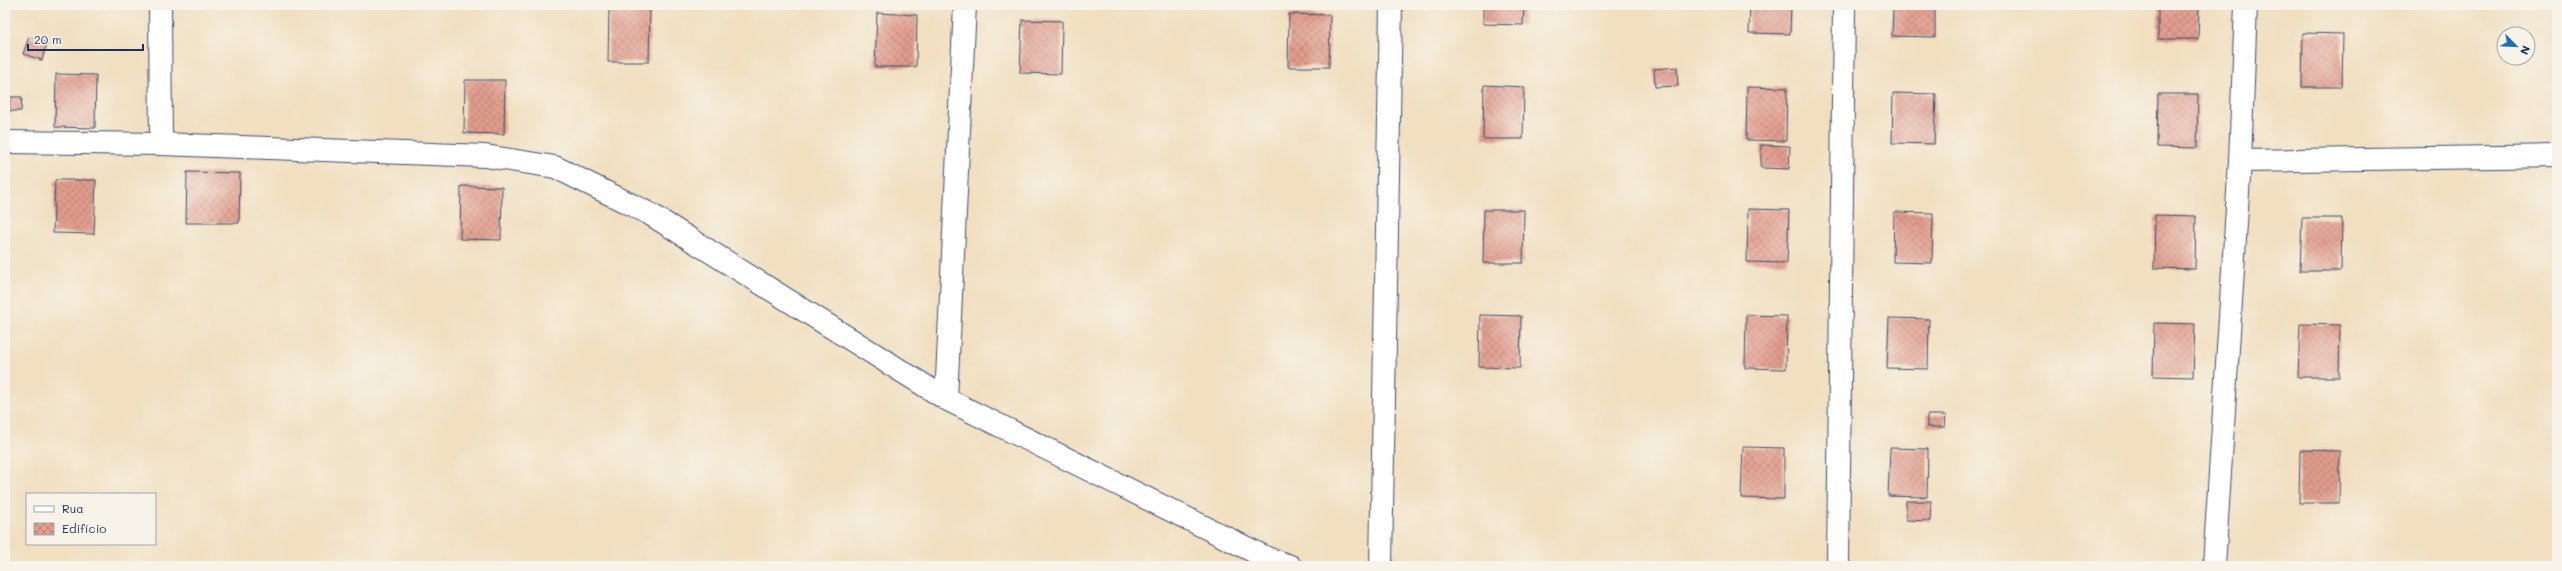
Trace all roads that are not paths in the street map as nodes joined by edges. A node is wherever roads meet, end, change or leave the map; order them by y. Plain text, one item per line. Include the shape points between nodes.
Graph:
1 (160, 5) edge
2 (964, 5) edge
3 (1391, 5) edge
4 (1844, 5) edge
5 (2246, 5) edge
6 (5, 142) edge
7 (161, 144) junction
8 (2557, 156) edge
9 (2240, 161) junction
10 (946, 399) junction
11 (1290, 566) edge
12 (1381, 566) edge
13 (1838, 566) edge
14 (2214, 566) edge

1 - 7 street
2 - 10 street
3 - 12 street
4 - 13 street
5 - 9 street
6 - 7 street
7 - 10 street via 485,156 555,167 650,214
8 - 9 street
9 - 14 street
10 - 11 street via 1269,559

